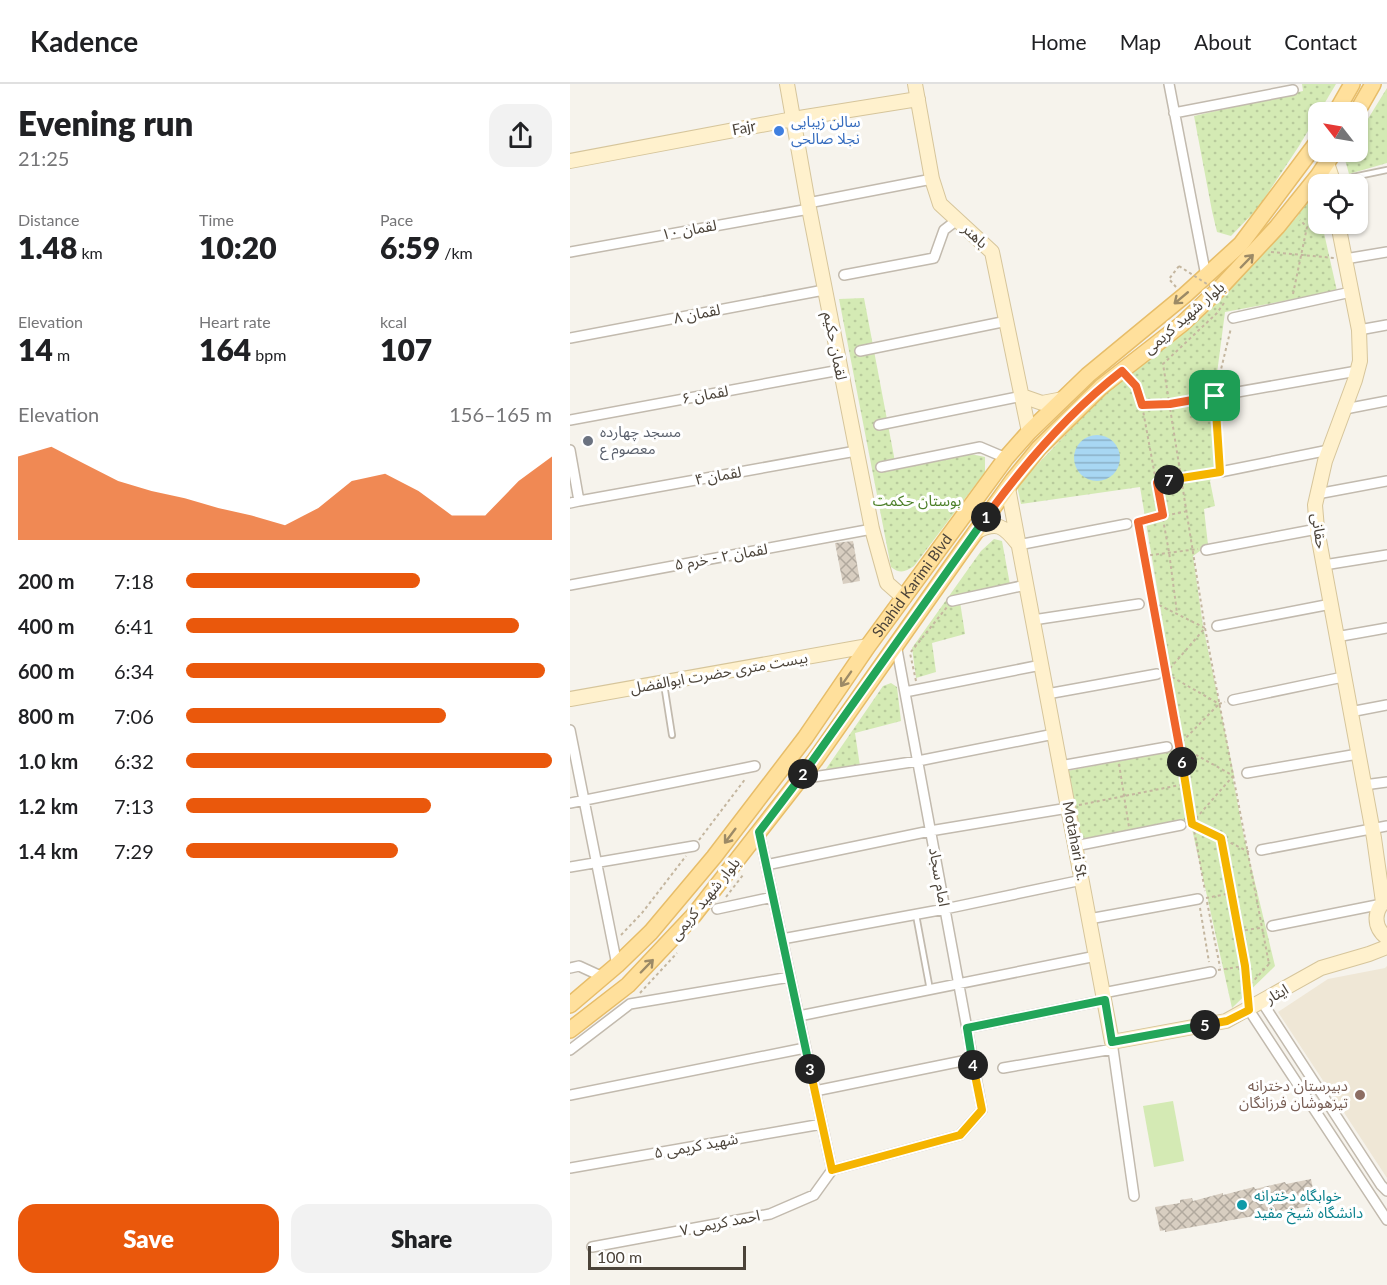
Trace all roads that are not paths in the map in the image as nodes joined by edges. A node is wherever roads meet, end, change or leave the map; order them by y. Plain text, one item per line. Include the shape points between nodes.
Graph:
1 (787, 84) edge
2 (915, 84) edge
3 (1169, 84) edge
4 (1352, 84) edge
5 (1373, 84) edge
6 (1293, 90) dead end
7 (918, 99) junction
8 (1342, 102) edge
9 (1362, 102) edge
10 (1174, 113) junction
11 (793, 119) junction
12 (1308, 155) edge
13 (570, 161) edge
14 (1325, 169) edge
15 (1387, 170) edge
16 (1368, 174) edge
17 (932, 179) junction
18 (808, 206) junction
19 (957, 220) junction
20 (1340, 234) edge
21 (570, 252) edge
22 (1387, 252) edge
23 (1345, 259) junction
24 (844, 275) dead end
25 (1206, 276) junction
26 (824, 290) junction
27 (1351, 292) junction
28 (1233, 318) road end
29 (1007, 321) junction
30 (1387, 325) edge
31 (1359, 330) junction
32 (570, 338) edge
33 (860, 351) dead end
34 (840, 370) junction
35 (1357, 371) junction
36 (1022, 396) junction
37 (1215, 396) road end
38 (1063, 399) junction
39 (1387, 401) edge
40 (1345, 409) junction
41 (570, 420) edge
42 (879, 425) dead end
43 (1029, 432) junction
44 (570, 450) edge
45 (1329, 450) junction
46 (856, 451) junction
47 (1006, 458) junction
48 (880, 467) dead end
49 (1220, 472) road end
50 (1387, 482) edge
51 (1008, 488) junction
52 (1317, 494) junction
53 (575, 502) edge
54 (1126, 525) dead end
55 (872, 529) junction
56 (1317, 529) junction
57 (975, 532) junction
58 (1018, 545) junction
59 (1206, 550) road end
60 (1387, 555) edge
61 (1324, 565) junction
62 (570, 585) edge
63 (1026, 585) junction
64 (904, 598) junction
65 (952, 601) road end
66 (1139, 604) road end
67 (1330, 604) junction
68 (1033, 620) junction
69 (1217, 626) dead end
70 (1387, 628) edge
71 (1336, 637) junction
72 (896, 644) junction
73 (868, 646) junction
74 (1041, 665) junction
75 (1161, 673) road end
76 (1343, 678) junction
77 (664, 682) junction
78 (905, 692) junction
79 (1047, 694) junction
80 (570, 699) edge
81 (1233, 700) road end
82 (1387, 705) edge
83 (1350, 712) junction
84 (570, 730) edge
85 (1054, 734) junction
86 (672, 735) dead end
87 (1167, 747) road end
88 (1358, 754) junction
89 (918, 762) junction
90 (755, 766) road end
91 (1060, 766) junction
92 (1247, 773) road end
93 (800, 779) junction
94 (1387, 782) edge
95 (1364, 785) junction
96 (584, 800) junction
97 (570, 803) edge
98 (1068, 808) junction
99 (1181, 825) dead end
100 (1387, 826) edge
101 (930, 831) junction
102 (759, 832) junction
103 (1373, 833) junction
104 (694, 846) road end
105 (1075, 846) junction
106 (1261, 850) road end
107 (596, 862) junction
108 (1387, 864) edge
109 (766, 865) junction
110 (570, 867) edge
111 (1082, 880) junction
112 (773, 897) junction
113 (1202, 898) road end
114 (1384, 902) edge
115 (717, 909) dead end
116 (945, 909) junction
117 (916, 915) junction
118 (1089, 919) junction
119 (1272, 926) road end
120 (1384, 936) edge
121 (782, 939) junction
122 (1387, 947) edge
123 (1369, 954) junction
124 (1096, 956) junction
125 (617, 965) junction
126 (570, 968) edge
127 (1215, 971) road end
128 (603, 977) junction
129 (790, 977) junction
130 (958, 984) junction
131 (930, 990) junction
132 (619, 993) junction
133 (1104, 996) junction
134 (1262, 1002) junction
135 (630, 1004) junction
136 (570, 1005) edge
137 (1249, 1010) junction
138 (798, 1016) junction
139 (967, 1028) junction
140 (570, 1030) edge
141 (1113, 1046) junction
142 (806, 1048) junction
143 (570, 1050) edge
144 (972, 1059) junction
145 (1004, 1068) dead end
146 (815, 1091) junction
147 (570, 1095) edge
148 (822, 1124) junction
149 (570, 1168) edge
150 (832, 1170) junction
151 (1387, 1191) edge
152 (1134, 1196) dead end
153 (1387, 1220) edge
154 (592, 1247) dead end

1 - 11 main road, لقمان حکیم
2 - 7 main road, باهنر
3 - 10 street
4 - 8 main road
5 - 9 main road
6 - 10 street
7 - 11 main road, Fajr
7 - 17 main road, باهنر
10 - 25 street
11 - 13 main road, Fajr
11 - 18 main road, لقمان حکیم
12 - 25 main road, Shahid Karimi Blvd via 1241,244
51 -> 14 main road, بلوار شهید کریمی via 1039,448 1101,387 1182,324 1219,289 1278,227
15 - 16 lane
17 - 18 street, لقمان ۱۰
17 - 19 main road, باهنر via 940,204
18 - 21 street, لقمان ۱۰
18 - 26 main road, لقمان حکیم
19 - 24 street via 944,230 934,258
19 - 29 main road, باهنر via 992,252
20 - 23 main road, حقانی
22 - 23 street
23 - 27 main road, حقانی
25 -> 38 main road, Shahid Karimi Blvd
26 - 32 street, لقمان ۸
26 - 34 main road, لقمان حکیم
27 - 28 street
27 - 31 main road, حقانی
29 - 33 street
29 - 36 main road, باهنر
30 - 31 street
31 - 35 main road, حقانی
34 - 41 street, لقمان ۶
34 - 46 main road, لقمان حکیم
35 - 37 street
35 - 40 main road, حقانی
36 - 38 main road via 1042,403
36 - 42 street
36 - 43 main road, باهنر
38 - 43 main road, Shahid Karimi Blvd
39 - 40 street
40 - 45 main road, حقانی
43 - 47 main road, Shahid Karimi Blvd
44 - 53 street
45 - 49 street
45 - 52 main road, حقانی
46 - 53 street, لقمان ۴
46 - 55 main road, لقمان حکیم
47 - 48 street via 980,447
47 - 64 main road, Shahid Karimi Blvd
50 - 52 street
51 - 57 main road, بلوار شهید کریمی
51 - 58 main road, Motahari St.
52 - 56 main road, حقانی
54 - 58 street
55 - 62 street, لقمان ۲ - خرم ۵
55 - 64 main road, لقمان حکیم via 887,584
56 - 59 street
56 - 61 main road, حقانی
57 - 58 main road via 989,525 997,526
57 - 72 main road, بلوار شهید کریمی
58 - 63 main road, Motahari St.
60 - 61 street
61 - 67 main road, حقانی
63 - 65 street
63 - 68 main road, Motahari St.
64 - 73 main road, Shahid Karimi Blvd
66 - 68 street
67 - 69 street
67 - 71 main road, حقانی
68 - 74 main road, Motahari St.
70 - 71 street
71 - 76 main road, حقانی
72 - 78 street, امام سجاد
72 - 93 main road, بلوار شهید کریمی
73 - 77 main road, بیست متری حضرت ابوالفضل
73 -> 125 main road, Shahid Karimi Blvd via 805,738 714,857 651,932
74 - 78 street
74 - 79 main road, Motahari St.
75 - 79 street
76 - 81 street
76 - 83 main road, حقانی
77 - 80 main road, بیست متری حضرت ابوالفضل
77 - 86 lane
78 - 89 street, امام سجاد
79 - 85 main road, Motahari St.
82 - 83 street
83 - 88 main road, حقانی
84 - 96 street
85 - 89 street
85 - 91 main road, Motahari St.
87 - 91 street
88 - 92 street
88 - 95 main road, حقانی
89 - 93 street
89 - 101 street, امام سجاد
90 - 96 street
91 - 98 main road, Motahari St.
93 - 102 main road, بلوار شهید کریمی
94 - 95 street
95 - 103 main road, حقانی
96 - 97 street
96 - 107 street
98 - 101 street
98 - 105 main road, Motahari St.
99 - 105 street
100 - 103 street
101 - 109 street
101 - 116 street, امام سجاد
102 - 109 street
132 -> 102 main road, بلوار شهید کریمی via 694,915
103 - 106 street
103 - 108 main road
103 - 114 main road
104 - 107 street
105 - 111 main road, Motahari St.
107 - 110 street
107 - 125 street
109 - 112 street
111 - 116 street
111 - 118 main road, Motahari St.
112 - 115 street
112 - 121 street
113 - 118 street
114 - 119 street
114 - 120 main road via 1376,922
116 - 117 street
116 - 130 street, امام سجاد
117 - 121 street
117 - 131 lane
118 - 124 main road, Motahari St.
120 - 123 main road
121 - 129 street
122 - 123 main road, ایثار
123 - 134 main road, ایثار via 1321,968
124 - 130 street
124 - 133 main road, Motahari St.
125 - 128 main road, Shahid Karimi Blvd
126 - 128 street via 579,966
127 - 133 street
128 - 136 main road, Shahid Karimi Blvd
129 - 135 street
129 - 138 street
130 - 131 street
130 - 139 street, امام سجاد
131 - 138 street
132 - 135 street
132 - 140 main road, بلوار شهید کریمی
133 - 139 street
133 - 141 main road, Motahari St.
134 - 137 main road, ایثار
134 - 151 street
135 - 143 street
137 - 141 main road, ایثار via 1227,1021
137 - 153 street
138 - 142 street
139 - 144 street, امام سجاد
141 - 145 street
141 - 152 street, Motahari St.
142 - 146 street
142 - 147 street
144 - 146 street
144 - 150 street, امام سجاد via 982,1110 960,1135
146 - 148 street
148 - 149 street, شهید کریمی ۵
148 - 150 street
150 - 154 street, احمد کریمی ۷ via 814,1195 770,1214

